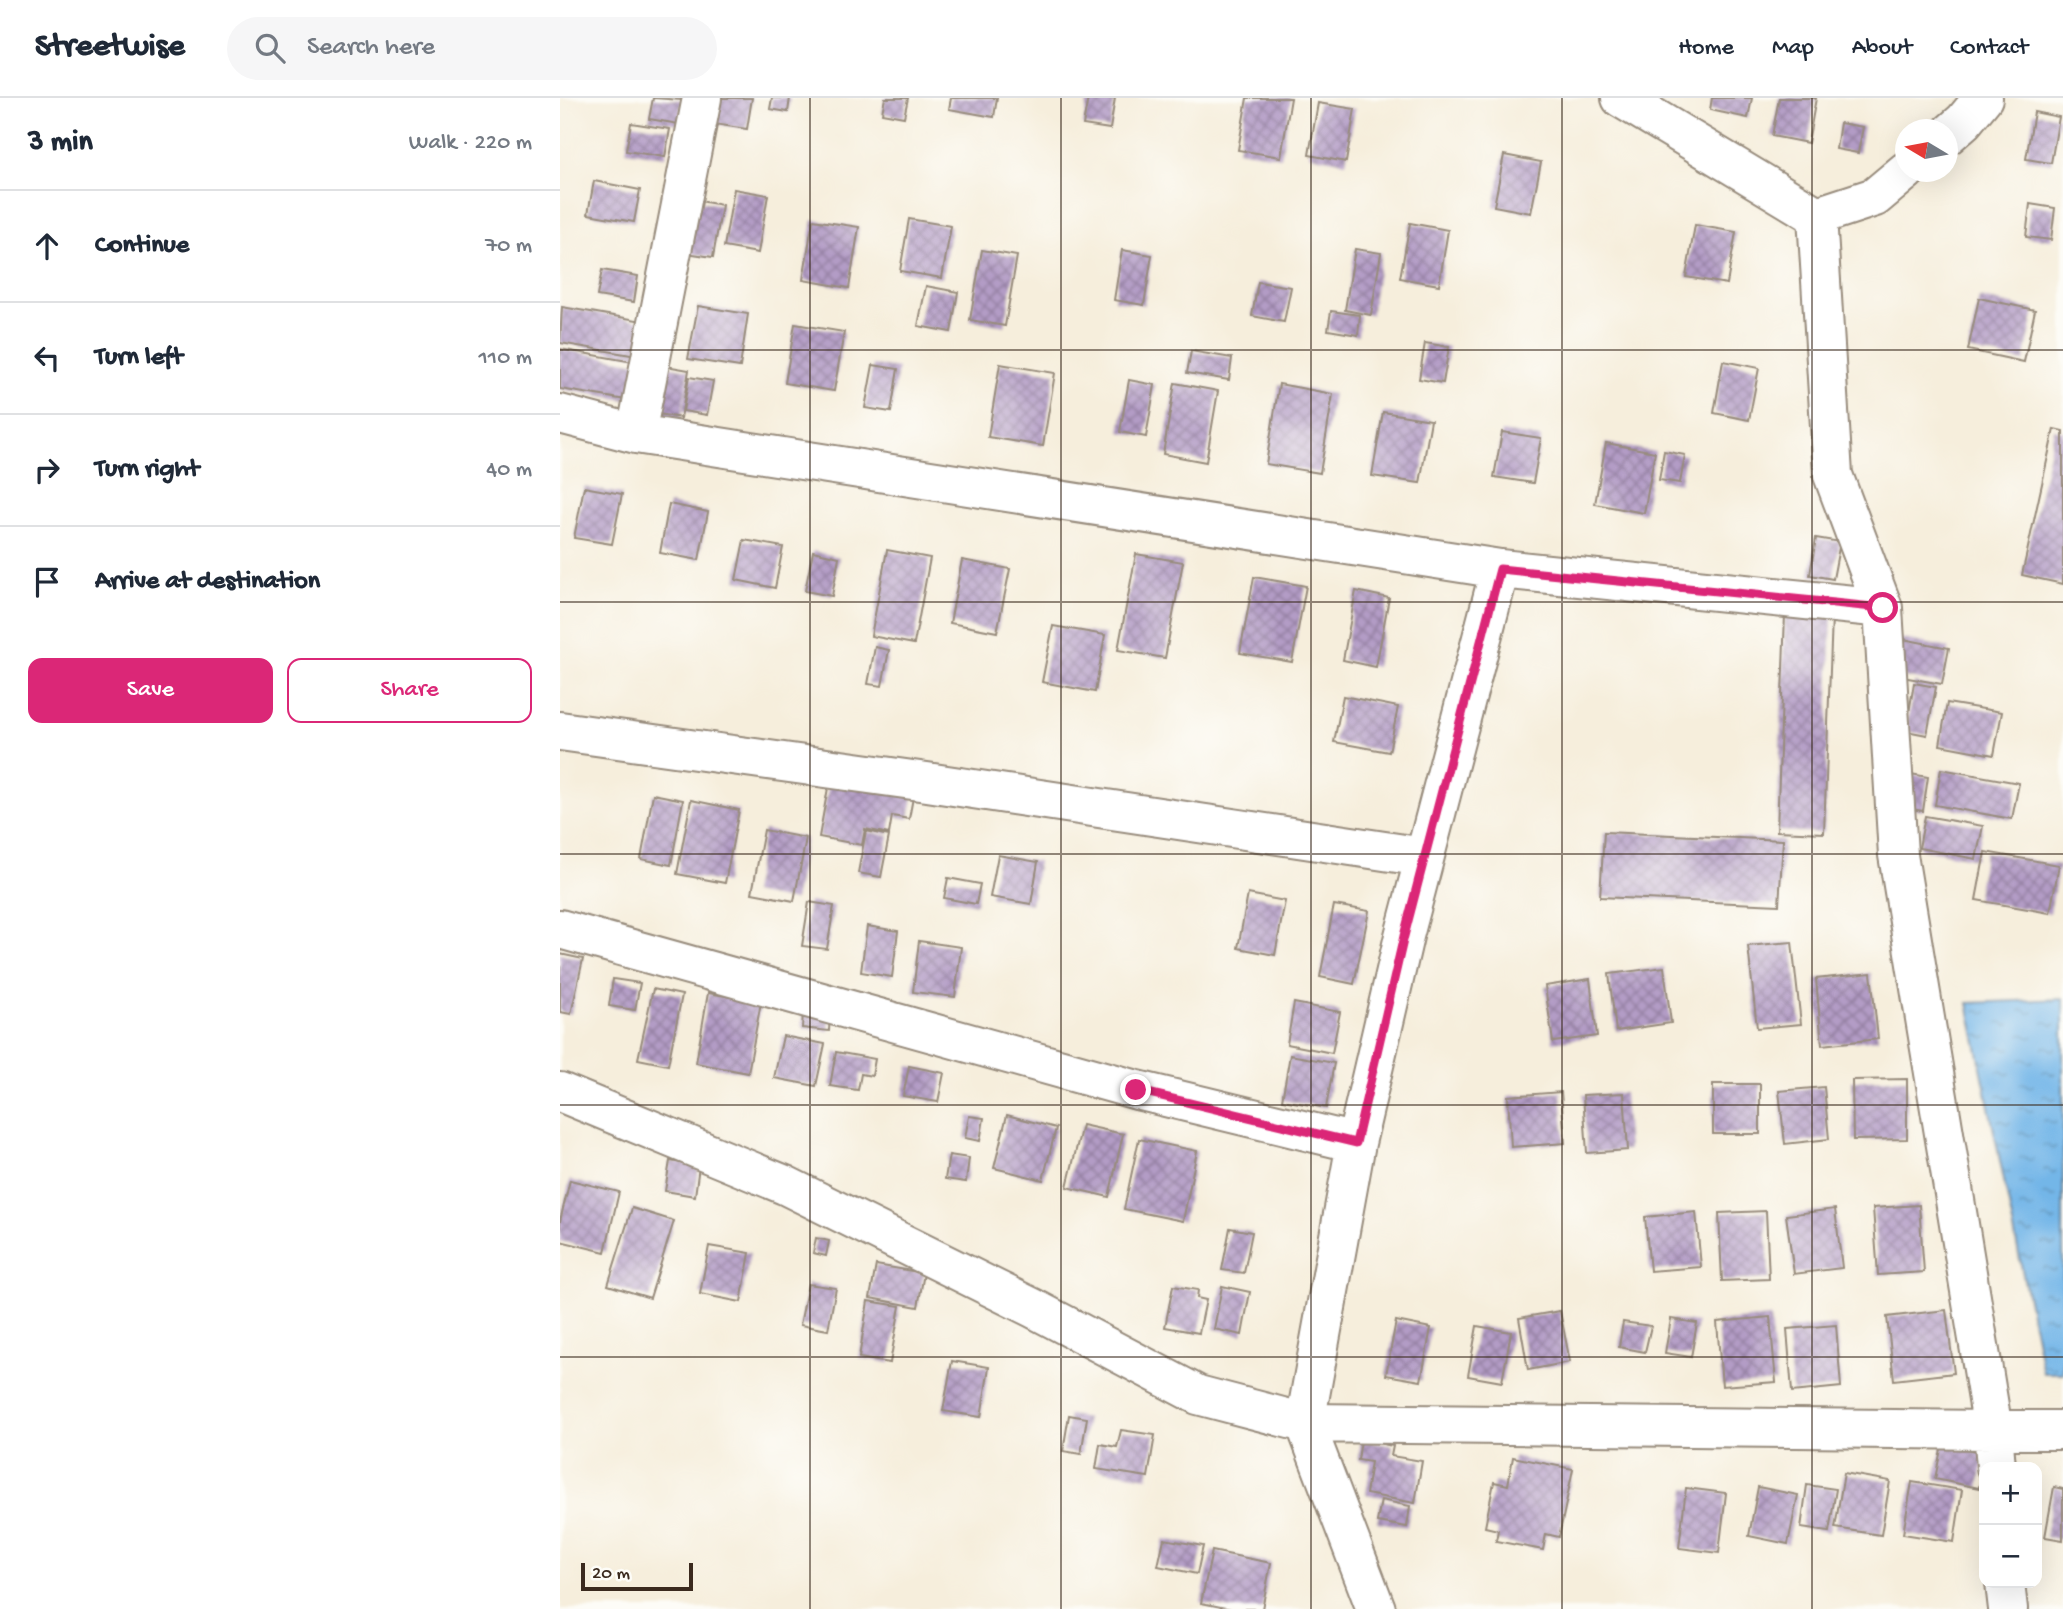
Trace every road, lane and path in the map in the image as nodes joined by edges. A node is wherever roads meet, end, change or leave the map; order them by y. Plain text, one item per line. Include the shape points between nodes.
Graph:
1 (702, 98) edge
2 (1621, 98) edge
3 (1983, 98) edge
4 (1958, 126) edge
5 (1895, 180) edge
6 (1817, 216) junction
7 (560, 414) edge
8 (636, 434) junction
9 (1500, 569) junction
10 (1883, 608) junction
11 (560, 731) edge
12 (1424, 857) junction
13 (560, 929) edge
14 (560, 1091) edge
15 (1356, 1143) junction
16 (1305, 1423) junction
17 (1993, 1430) junction
18 (2063, 1430) edge
19 (1996, 1462) edge
20 (2006, 1588) edge
21 (1376, 1609) edge
22 (2008, 1609) edge

1 - 8 street
2 - 6 street
3 - 4 street
5 - 6 street via 1875,197
6 - 10 street via 1833,475
7 - 8 street
8 - 9 street
9 - 10 street
9 - 12 street
10 - 17 street via 1898,855
11 - 12 street
12 - 15 street
13 - 15 street via 1136,1090
14 - 16 street via 785,1185 1198,1395
15 - 16 street
16 - 17 street
16 - 21 street
17 - 18 street
17 - 19 street
20 - 22 street

